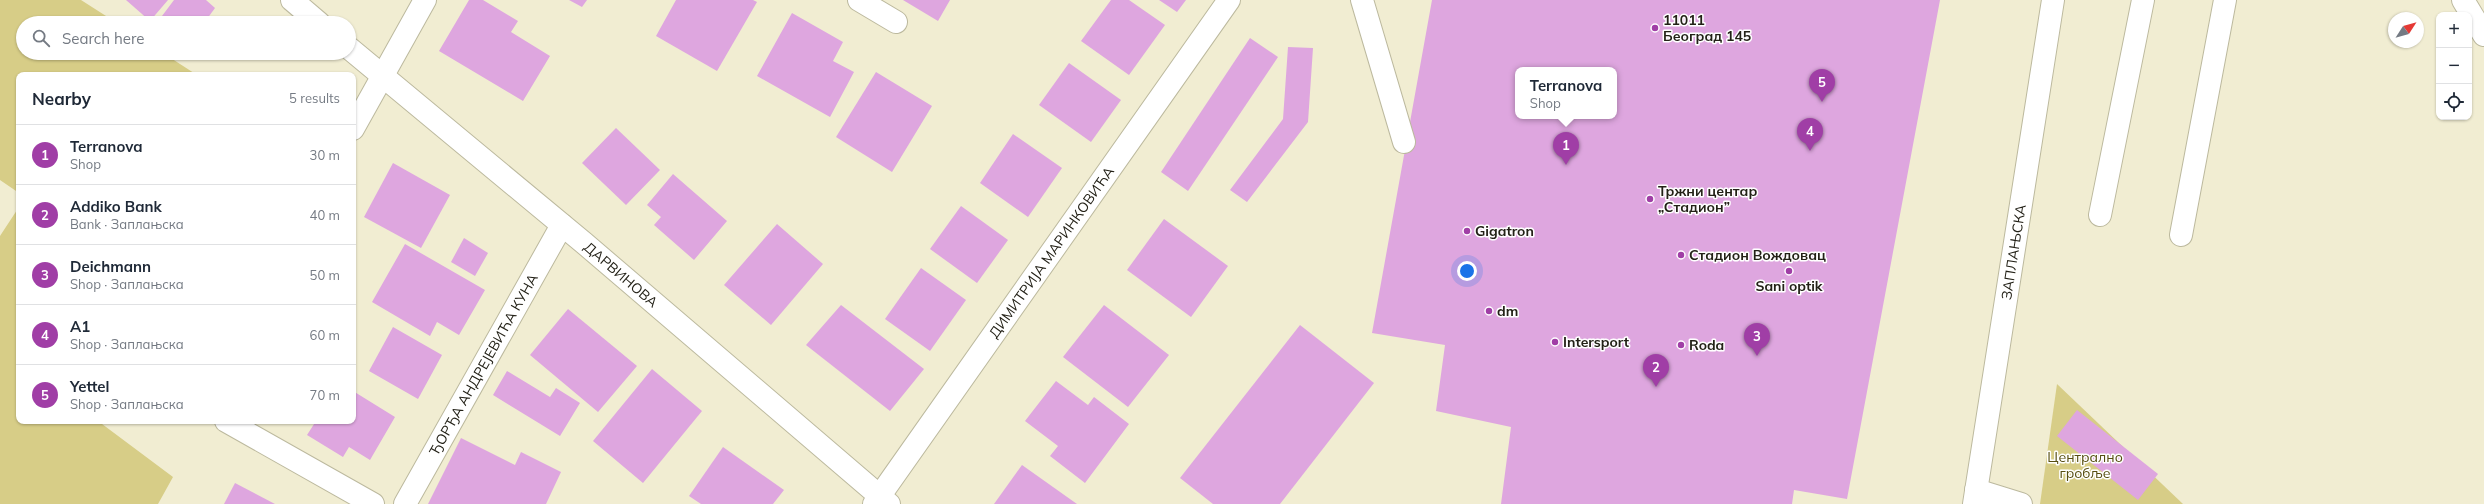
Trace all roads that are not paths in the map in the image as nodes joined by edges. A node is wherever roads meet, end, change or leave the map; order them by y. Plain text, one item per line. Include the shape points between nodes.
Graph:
1 (292, 0) edge
2 (425, 0) edge
3 (859, 0) edge
4 (1229, 0) edge
5 (1362, 0) edge
6 (2053, 0) edge
7 (2143, 0) edge
8 (2225, 0) edge
9 (2463, 0) edge
10 (311, 16) edge
11 (896, 22) dead end
12 (2484, 35) edge
13 (356, 54) edge
14 (383, 76) junction
15 (356, 124) edge
16 (1404, 142) dead end
17 (2100, 215) dead end
18 (562, 225) junction
19 (2181, 235) dead end
20 (231, 424) edge
21 (1975, 497) edge
22 (881, 501) edge
23 (373, 504) edge
24 (405, 504) edge
25 (2021, 504) edge

1 - 10 street
2 - 14 street
3 - 11 street
4 - 22 street, ДИМИТРИЈА МАРИНКОВИЋА
5 - 16 street
6 - 21 street, ЗАПЛАЊСКА
7 - 17 street
8 - 19 street
9 - 12 street
13 - 14 street, ДАРВИНОВА
14 - 15 street
14 - 18 street, ДАРВИНОВА
18 - 22 street, ДАРВИНОВА
18 - 24 street, ЂОРЂА АНДРЕЈЕВИЋА КУНА
20 - 23 street
21 - 25 street

